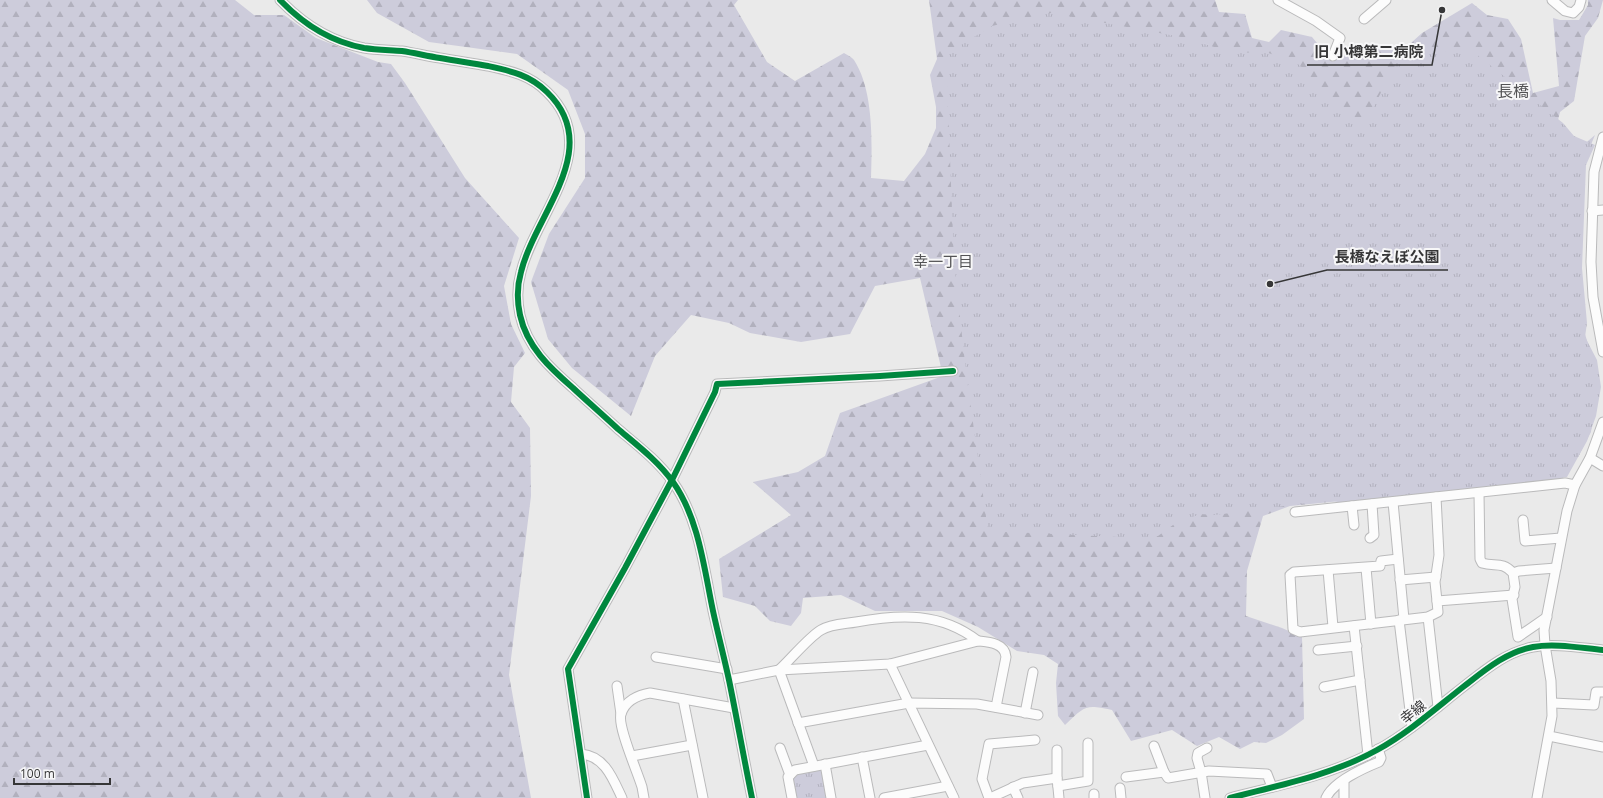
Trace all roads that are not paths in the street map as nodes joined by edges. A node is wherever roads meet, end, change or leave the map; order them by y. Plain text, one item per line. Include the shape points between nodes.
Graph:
1 (280, 0) edge
2 (1278, 0) edge
3 (1386, 0) edge
4 (1552, 0) edge
5 (1581, 0) edge
6 (1364, 19) dead end
7 (1333, 56) dead end
8 (1603, 137) edge
9 (1599, 160) edge
10 (1603, 210) edge
11 (1592, 211) junction
12 (1603, 352) edge
13 (953, 371) dead end
14 (1603, 422) edge
15 (1590, 458) junction
16 (1603, 466) edge
17 (672, 480) junction
18 (1575, 484) junction
19 (1479, 493) junction
20 (1436, 497) junction
21 (1393, 502) junction
22 (1372, 504) junction
23 (1352, 506) junction
24 (1295, 512) dead end
25 (1524, 520) dead end
26 (1354, 525) dead end
27 (1370, 538) dead end
28 (1561, 538) junction
29 (1398, 558) junction
30 (1366, 568) junction
31 (1556, 568) junction
32 (1328, 570) junction
33 (1513, 573) junction
34 (1436, 577) junction
35 (1400, 580) junction
36 (1514, 595) junction
37 (1437, 601) junction
38 (1428, 617) junction
39 (1547, 617) junction
40 (1402, 619) junction
41 (1371, 624) junction
42 (1354, 626) junction
43 (1333, 627) junction
44 (978, 641) junction
45 (1545, 645) junction
46 (1357, 646) junction
47 (1318, 650) dead end
48 (1603, 650) edge
49 (656, 657) dead end
50 (890, 664) junction
51 (726, 670) junction
52 (779, 670) junction
53 (1033, 672) dead end
54 (729, 680) junction
55 (1360, 680) junction
56 (617, 686) dead end
57 (1324, 687) dead end
58 (1603, 692) edge
59 (683, 699) junction
60 (909, 703) junction
61 (1553, 703) junction
62 (996, 707) junction
63 (1438, 707) junction
64 (734, 708) junction
65 (1025, 713) junction
66 (621, 714) junction
67 (1038, 715) dead end
68 (798, 723) junction
69 (1412, 727) junction
70 (1549, 736) junction
71 (1035, 740) dead end
72 (1088, 743) dead end
73 (692, 745) junction
74 (928, 745) junction
75 (1154, 746) dead end
76 (1603, 747) edge
77 (780, 748) dead end
78 (1207, 748) dead end
79 (1057, 750) dead end
80 (1378, 750) junction
81 (581, 754) junction
82 (1368, 755) junction
83 (632, 756) junction
84 (862, 757) junction
85 (826, 764) junction
86 (814, 766) junction
87 (1164, 772) junction
88 (1201, 772) junction
89 (790, 775) junction
90 (1126, 777) dead end
91 (1344, 781) junction
92 (1057, 782) junction
93 (948, 786) junction
94 (1013, 787) junction
95 (1272, 787) junction
96 (1120, 788) dead end
97 (586, 798) edge
98 (622, 798) edge
99 (644, 798) edge
100 (703, 798) edge
101 (752, 798) edge
102 (792, 798) edge
103 (831, 798) edge
104 (870, 798) edge
105 (884, 798) edge
106 (954, 798) edge
107 (990, 798) edge
108 (1018, 798) edge
109 (1058, 798) edge
110 (1121, 798) edge
111 (1205, 798) edge
112 (1230, 798) edge
113 (1326, 798) edge
114 (1344, 798) edge
115 (1537, 798) edge

1 - 17 street via 316,30 338,40 362,47 403,51 508,70 530,78 549,93 564,116 568,129 569,157 566,171 521,272 518,299 523,326 537,354 640,447
2 - 7 street via 1340,38
3 - 6 street
4 - 5 street via 1565,12 1573,12 1579,8
8 - 9 street
9 - 11 street via 1594,172
10 - 11 street
11 - 12 street via 1593,297
13 - 17 street via 717,384
14 - 15 street
15 - 16 street
15 - 18 street
17 - 51 street via 685,503 697,539
17 - 81 street via 568,669
18 - 19 street
18 - 28 street
19 - 20 street
19 - 33 street via 1480,559 1482,563 1503,565
20 - 21 street
20 - 34 street via 1439,555
21 - 22 street
21 - 29 street
22 - 23 street
22 - 27 street via 1374,535
23 - 24 street
23 - 26 street
25 - 28 street via 1524,541
28 - 31 street
29 - 30 street via 1381,561 1380,566
29 - 35 street
30 - 32 street
30 - 41 street
31 - 33 street
31 - 39 street
32 - 43 street
32 - 43 street via 1294,572 1290,575 1293,629 1300,632
33 - 36 street
34 - 35 street
34 - 37 street
35 - 40 street
36 - 37 street
36 - 39 street via 1512,599 1518,637
37 - 38 street via 1438,612
38 - 40 street
38 - 63 street
39 - 45 street via 1544,630
40 - 41 street
40 - 69 street
41 - 42 street
42 - 43 street
42 - 46 street
44 - 50 street
44 - 52 street via 969,634 939,621 908,616 875,618 827,627 819,631
44 - 62 street via 991,643 1006,651
45 - 48 street, 幸線
45 - 61 street
45 - 63 street, 幸線 via 1515,652 1499,660
46 - 47 street
46 - 55 street
49 - 51 street
50 - 52 street
50 - 60 street
51 - 54 street
52 - 54 street
52 - 68 street
53 - 65 street
54 - 64 street
55 - 57 street
55 - 82 street
56 - 66 street
58 - 61 street via 1596,692 1594,705
59 - 64 street
59 - 66 street via 650,693 641,695 630,701
59 - 73 street
60 - 62 street via 977,704
60 - 68 street
60 - 74 street
61 - 70 street
62 - 65 street
63 - 69 street, 幸線
64 - 101 street
65 - 67 street
66 - 83 street
68 - 86 street
69 - 80 street, 幸線
70 - 76 street
70 - 115 street
71 - 107 street via 989,744 982,779
72 - 92 street via 1088,781
73 - 83 street
73 - 100 street
74 - 84 street
74 - 93 street
75 - 87 street
77 - 89 street
78 - 88 street via 1198,753
79 - 92 street
80 - 82 street, 幸線
80 - 91 street via 1382,758 1379,762
81 - 97 street
81 - 98 street via 592,756 605,765
82 - 95 street, 幸線 via 1326,772
83 - 99 street
84 - 85 street
84 - 104 street
85 - 86 street
85 - 103 street
86 - 89 street via 795,770
87 - 88 street via 1168,778
87 - 90 street
88 - 95 street via 1267,774
88 - 111 street
89 - 102 street via 788,777
91 - 113 street via 1328,793
91 - 114 street
92 - 94 street via 1023,783
92 - 109 street
93 - 105 street
93 - 106 street
94 - 107 street
94 - 108 street
95 - 112 street, 幸線
96 - 110 street

